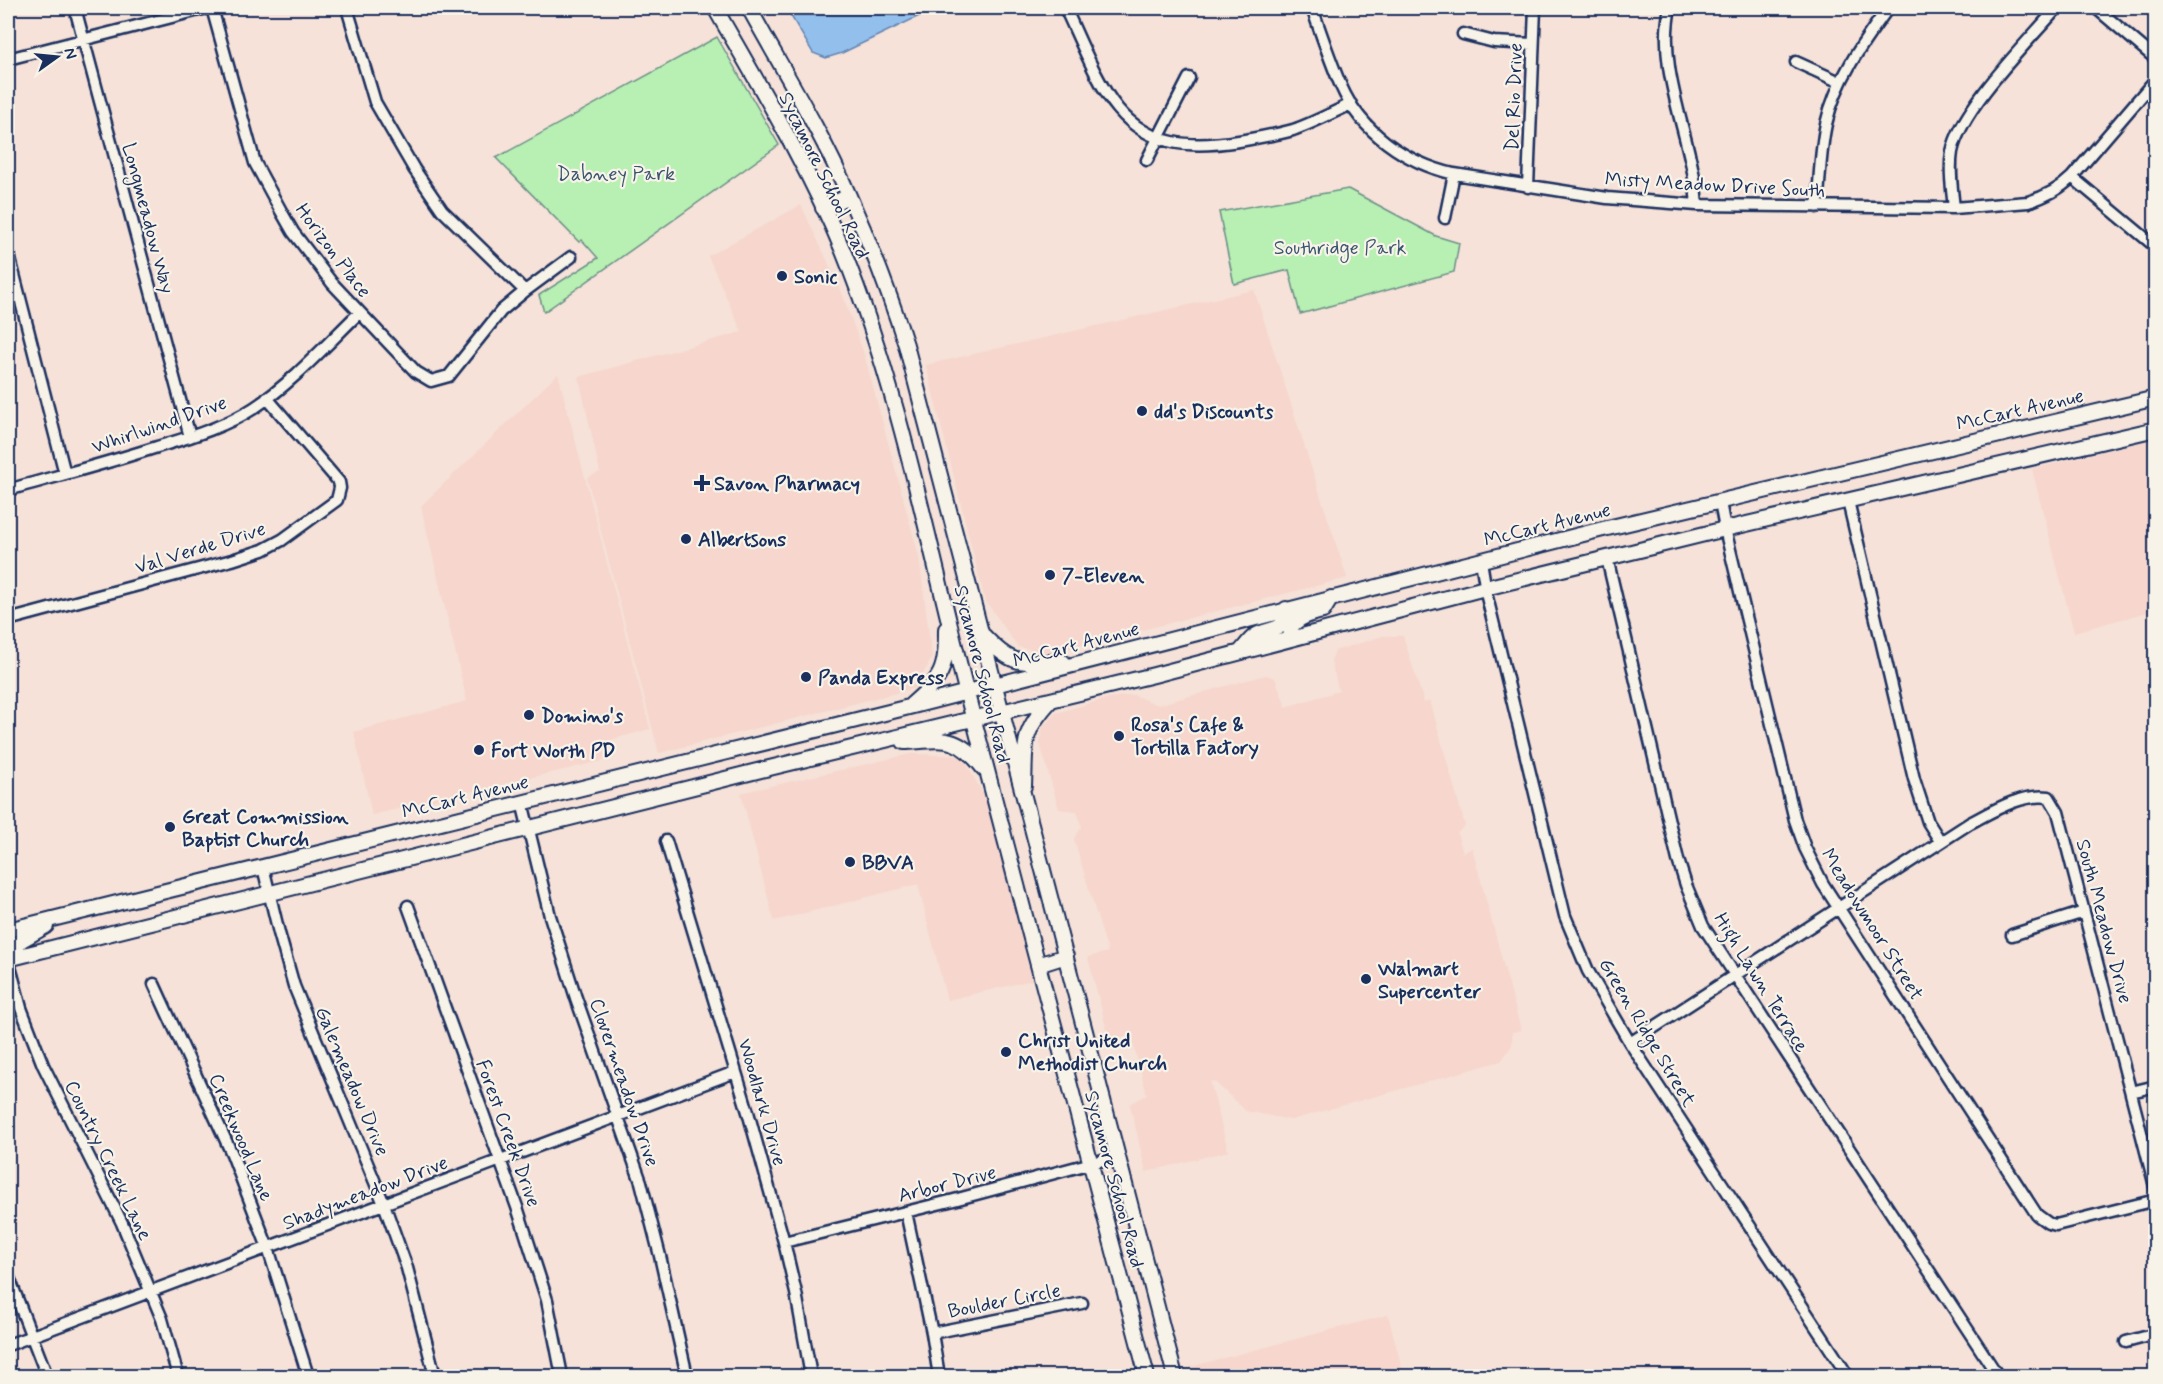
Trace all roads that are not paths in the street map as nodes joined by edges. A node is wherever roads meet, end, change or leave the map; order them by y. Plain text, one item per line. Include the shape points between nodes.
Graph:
1 (75, 8) edge
2 (207, 8) edge
3 (212, 8) edge
4 (347, 8) edge
5 (715, 8) edge
6 (749, 8) edge
7 (1065, 8) edge
8 (1312, 8) edge
9 (1535, 8) edge
10 (1670, 8) edge
11 (1888, 8) edge
12 (2057, 8) edge
13 (2096, 8) edge
14 (1463, 34) dead end
15 (83, 40) junction
16 (1533, 44) junction
17 (8, 59) edge
18 (2156, 59) edge
19 (1796, 62) dead end
20 (1189, 78) dead end
21 (2156, 79) edge
22 (1840, 82) junction
23 (1351, 104) junction
24 (1158, 137) junction
25 (1147, 159) dead end
26 (1454, 174) junction
27 (2073, 177) junction
28 (1528, 187) junction
29 (849, 196) junction
30 (1697, 205) junction
31 (1818, 207) junction
32 (1954, 207) junction
33 (823, 208) junction
34 (1445, 218) dead end
35 (2156, 248) edge
36 (8, 251) edge
37 (571, 257) dead end
38 (525, 291) junction
39 (359, 313) junction
40 (267, 398) junction
41 (2156, 398) edge
42 (2156, 429) edge
43 (190, 437) junction
44 (940, 473) junction
45 (65, 474) junction
46 (914, 478) junction
47 (8, 490) edge
48 (1720, 501) junction
49 (1848, 501) junction
50 (1725, 529) junction
51 (1607, 558) junction
52 (1481, 561) junction
53 (1485, 588) junction
54 (1331, 598) junction
55 (945, 606) junction
56 (1286, 609) junction
57 (8, 620) edge
58 (983, 635) junction
59 (1292, 638) junction
60 (1241, 651) junction
61 (1083, 662) junction
62 (994, 685) junction
63 (967, 692) junction
64 (2156, 694) edge
65 (1052, 699) junction
66 (909, 707) junction
67 (2156, 707) edge
68 (1001, 712) junction
69 (974, 718) junction
70 (872, 743) junction
71 (753, 745) junction
72 (761, 770) junction
73 (989, 775) junction
74 (1024, 800) junction
75 (522, 801) junction
76 (529, 829) junction
77 (666, 841) dead end
78 (1940, 841) junction
79 (263, 867) junction
80 (269, 894) junction
81 (408, 906) dead end
82 (1839, 908) junction
83 (2084, 912) junction
84 (65, 915) junction
85 (8, 930) edge
86 (2012, 935) dead end
87 (1066, 956) junction
88 (8, 959) edge
89 (1038, 964) junction
90 (1735, 976) junction
91 (154, 984) dead end
92 (1630, 1043) junction
93 (735, 1072) junction
94 (2156, 1086) edge
95 (2131, 1092) junction
96 (618, 1116) junction
97 (1118, 1156) junction
98 (501, 1160) junction
99 (1091, 1163) junction
100 (2156, 1190) edge
101 (2156, 1200) edge
102 (384, 1204) junction
103 (906, 1212) junction
104 (784, 1242) junction
105 (268, 1248) junction
106 (8, 1275) edge
107 (151, 1292) junction
108 (1082, 1303) dead end
109 (1162, 1327) junction
110 (932, 1333) junction
111 (1135, 1333) junction
112 (2156, 1334) edge
113 (33, 1336) junction
114 (2126, 1342) dead end
115 (8, 1345) edge
116 (47, 1377) edge
117 (178, 1377) edge
118 (308, 1377) edge
119 (435, 1377) edge
120 (562, 1377) edge
121 (687, 1377) edge
122 (811, 1377) edge
123 (939, 1377) edge
124 (1147, 1377) edge
125 (1175, 1377) edge
126 (1848, 1377) edge
127 (1998, 1377) edge

1 - 15 street, Longmeadow Way
2 - 15 street
3 - 39 street, Horizon Place via 255,163 294,232
4 - 38 street via 375,102 414,169 442,210
5 - 33 main road, Sycamore School Road via 787,135
6 - 29 main road, Sycamore School Road
7 - 24 street via 1107,93 1126,117
8 - 23 street, Misty Meadow Drive South
9 - 16 street, Del Rio Drive
10 - 30 street via 1671,79
11 - 22 street
12 - 32 street via 1974,105 1952,153
13 - 18 street
14 - 16 street via 1494,42
15 - 17 street
15 - 43 street, Longmeadow Way
16 - 28 street, Del Rio Drive
19 - 22 street
20 - 24 street
21 - 27 street, Misty Meadow Drive South
22 - 31 street via 1826,125
23 - 24 street via 1301,127 1263,137 1208,146 1175,144
23 - 26 street, Misty Meadow Drive South via 1365,124 1400,153 1434,170
24 - 25 street
26 - 28 street, Misty Meadow Drive South
26 - 34 street
27 - 32 street, Misty Meadow Drive South via 2028,202
27 - 35 street
28 - 30 street, Misty Meadow Drive South
29 - 33 main road
29 - 44 main road, Sycamore School Road via 895,308
30 - 31 street, Misty Meadow Drive South
31 - 32 street, Misty Meadow Drive South
33 - 46 main road, Sycamore School Road via 873,333
36 - 45 street
37 - 38 street
38 - 39 street, Horizon Place via 501,311 448,376 436,381 416,372
39 - 40 street, Whirlwind Drive
40 - 43 street, Whirlwind Drive via 234,419
40 - 57 street, Val Verde Drive via 339,482 337,500 263,550
41 - 48 main road, McCart Avenue
42 - 49 main road
43 - 45 street, Whirlwind Drive
44 - 46 main road
44 - 58 main road, Sycamore School Road
45 - 47 street, Whirlwind Drive
46 - 55 main road, Sycamore School Road
48 - 50 street, Meadowmoor Street
48 - 52 main road, McCart Avenue
49 - 50 main road
49 - 78 street via 1914,779 1928,822
50 - 51 main road
50 - 82 street, Meadowmoor Street via 1795,820 1818,875
51 - 53 main road
51 - 90 street, High Lawn Terrace via 1680,868 1704,926
52 - 53 street, Green Ridge Street
52 - 54 main road, McCart Avenue
53 - 59 main road
53 - 92 street, Green Ridge Street via 1565,916 1588,971
54 - 56 main road, McCart Avenue
54 - 59 main road via 1323,611 1294,622 1290,628
55 - 63 main road, Sycamore School Road
55 - 66 main road via 946,658 941,673 932,687
56 - 60 main road via 1281,626 1254,636
56 - 61 main road, McCart Avenue
58 - 61 main road via 1000,653 1018,662
58 - 62 main road, Sycamore School Road
59 - 60 main road
60 - 65 main road
61 - 62 main road, McCart Avenue
62 - 63 main road, McCart Avenue
62 - 68 main road, Sycamore School Road
63 - 66 main road, McCart Avenue
63 - 69 main road, Sycamore School Road
64 - 67 street
65 - 68 main road
65 - 74 main road via 1035,718 1025,742
66 - 71 main road, McCart Avenue
68 - 69 main road
68 - 74 main road, Sycamore School Road
69 - 70 main road
69 - 73 main road, Sycamore School Road
70 - 72 main road
70 - 73 main road via 950,740 974,755
71 - 72 main road
71 - 75 main road, McCart Avenue
72 - 76 main road
73 - 89 main road, Sycamore School Road
74 - 87 main road, Sycamore School Road
75 - 76 street, Clovermeadow Drive
75 - 79 main road, McCart Avenue
76 - 80 main road
76 - 96 street, Clovermeadow Drive via 550,916
77 - 93 street, Woodlark Drive
78 - 82 street
78 - 83 street, South Meadow Drive via 2006,805 2043,796 2052,800
79 - 80 street, Galemeadow Drive
79 - 84 main road, McCart Avenue
80 - 88 main road
80 - 102 street, Galemeadow Drive via 294,986
81 - 98 street, Forest Creek Drive
82 - 90 street
82 - 101 street, Meadowmoor Street via 2037,1215 2056,1225
83 - 86 street
83 - 95 street, South Meadow Drive
84 - 85 main road, McCart Avenue
84 - 88 main road via 20,941
87 - 89 main road
87 - 97 main road, Sycamore School Road
88 - 107 street, Country Creek Lane via 21,1008 43,1065 122,1222
89 - 99 main road, Sycamore School Road
90 - 92 street
90 - 127 street, High Lawn Terrace
91 - 105 street, Creekwood Lane via 232,1154
92 - 126 street, Green Ridge Street
93 - 96 street, Shadymeadow Drive
93 - 104 street, Woodlark Drive
94 - 95 street
95 - 100 street, South Meadow Drive
96 - 98 street, Shadymeadow Drive
96 - 121 street, Clovermeadow Drive via 641,1182
97 - 99 street, Arbor Drive
97 - 109 main road, Sycamore School Road
98 - 102 street, Shadymeadow Drive
98 - 120 street, Forest Creek Drive via 547,1300
99 - 103 street, Arbor Drive
99 - 111 main road, Sycamore School Road
102 - 105 street, Shadymeadow Drive
102 - 119 street, Galemeadow Drive via 407,1268
103 - 104 street, Arbor Drive
103 - 110 street
104 - 122 street, Woodlark Drive
105 - 107 street, Shadymeadow Drive
105 - 118 street, Creekwood Lane
106 - 113 street
107 - 113 street, Shadymeadow Drive
107 - 117 street, Country Creek Lane
108 - 110 street, Boulder Circle
109 - 111 main road
109 - 125 main road, Sycamore School Road
110 - 123 street
111 - 124 main road, Sycamore School Road
112 - 114 street
113 - 115 street, Shadymeadow Drive
113 - 116 street

